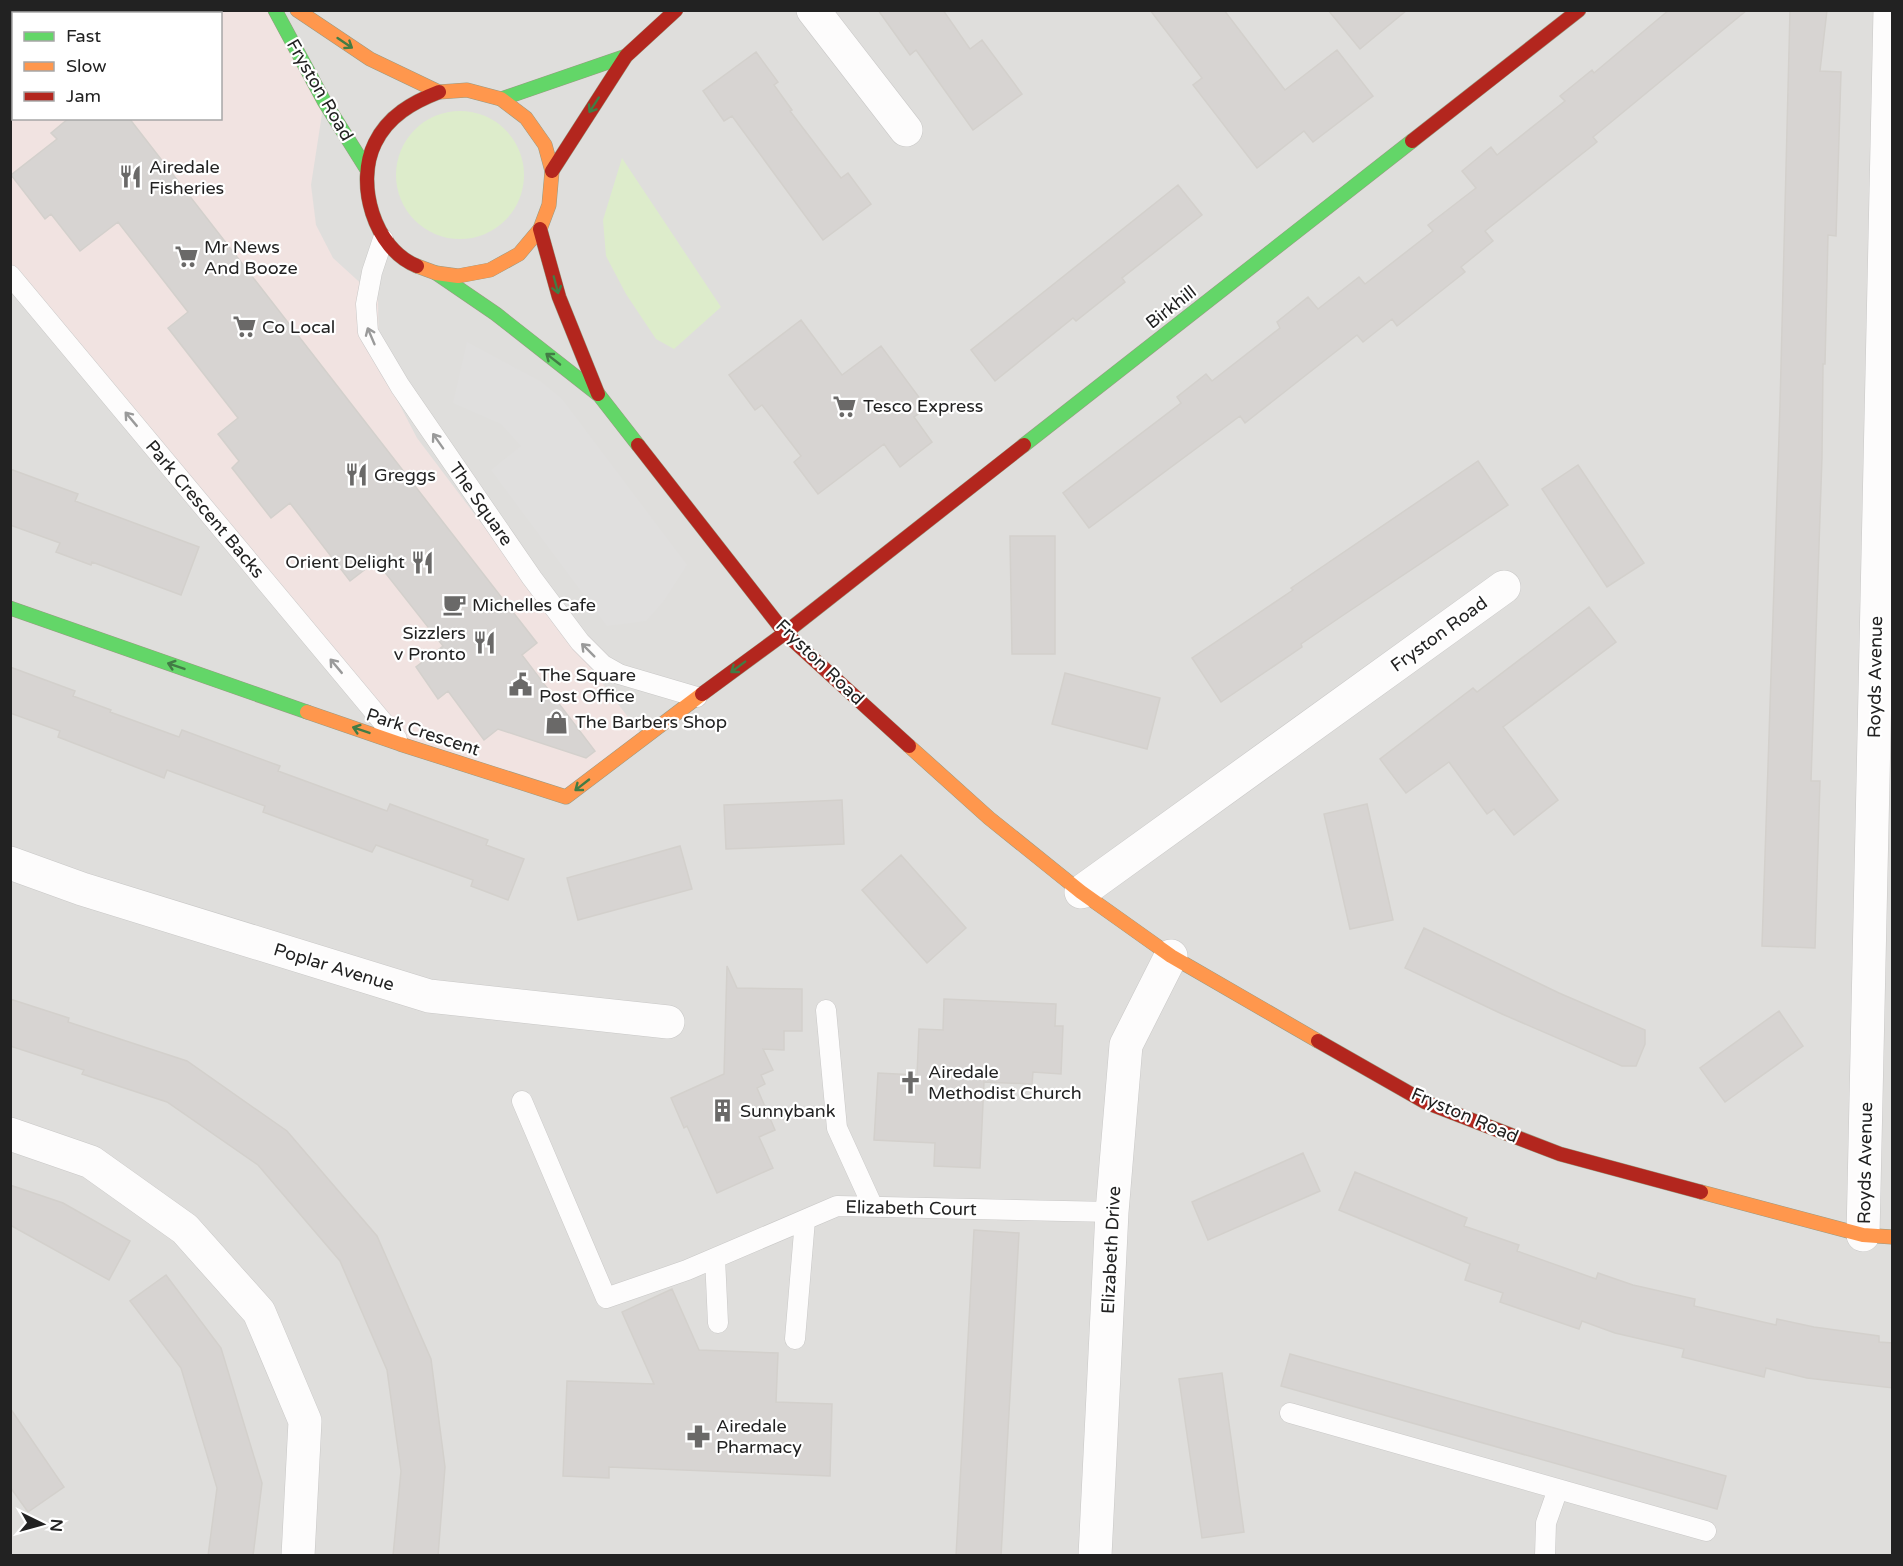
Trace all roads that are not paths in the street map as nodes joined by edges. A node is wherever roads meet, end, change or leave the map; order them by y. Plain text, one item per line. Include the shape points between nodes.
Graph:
1 (275, 10) edge
2 (297, 10) edge
3 (676, 10) edge
4 (813, 10) edge
5 (1579, 10) edge
6 (1890, 10) edge
7 (626, 56) junction
8 (439, 92) junction
9 (501, 99) junction
10 (906, 130) dead end
11 (366, 168) junction
12 (552, 171) junction
13 (540, 229) junction
14 (383, 239) junction
15 (436, 273) junction
16 (10, 275) edge
17 (599, 396) junction
18 (1504, 587) dead end
19 (10, 608) edge
20 (785, 633) junction
21 (698, 697) junction
22 (400, 744) junction
23 (10, 863) edge
24 (1081, 892) junction
25 (1171, 956) junction
26 (826, 1010) dead end
27 (668, 1022) dead end
28 (522, 1101) dead end
29 (10, 1134) edge
30 (873, 1207) junction
31 (1113, 1212) junction
32 (805, 1220) junction
33 (1878, 1236) edge
34 (716, 1258) junction
35 (718, 1323) dead end
36 (795, 1339) dead end
37 (1290, 1413) dead end
38 (1558, 1489) junction
39 (1706, 1531) dead end
40 (298, 1556) edge
41 (1095, 1556) edge
42 (1545, 1556) edge

1 - 11 street, Fryston Road
2 -> 8 street, Fryston Road via 369,59
3 - 7 street
4 - 10 street
5 - 20 street, Birkhill
6 - 33 street, Royds Avenue
7 - 9 street
7 -> 12 street
8 - 9 street, Fryston Road via 467,90
8 - 11 street, Fryston Road via 414,102 394,117 375,142
9 - 12 street, Fryston Road via 526,118 545,145
11 - 14 street, Fryston Road via 370,211
12 - 13 street, Fryston Road via 549,205
13 - 15 street, Fryston Road via 519,254 490,270 458,276
13 -> 17 street, Fryston Road via 559,297
14 - 15 street, Fryston Road via 407,262
21 -> 14 lane, The Square via 619,674 603,665 580,642 532,578 400,386 368,332 366,304
17 -> 15 street, Fryston Road via 496,314
22 -> 16 lane, Park Crescent Backs
17 - 20 street, Fryston Road
18 - 24 street, Fryston Road
22 -> 19 street, Park Crescent
20 -> 21 street, Park Crescent
20 - 24 street, Fryston Road via 989,818
21 -> 22 street, Park Crescent via 566,797
23 - 27 street, Poplar Avenue via 429,996
24 - 25 street, Fryston Road
25 - 31 street, Elizabeth Drive via 1126,1045
25 - 33 street, Fryston Road via 1425,1102 1560,1154
26 - 30 lane via 837,1128
28 - 34 lane, Elizabeth Court via 606,1298
29 - 40 street via 91,1162 129,1188 185,1229 259,1312 305,1421
30 - 31 lane, Elizabeth Court
30 - 32 lane, Elizabeth Court via 837,1206
31 - 41 street, Elizabeth Drive
32 - 34 lane, Elizabeth Court
32 - 36 lane
34 - 35 lane
37 - 38 lane
38 - 39 lane
38 - 42 lane via 1546,1523

